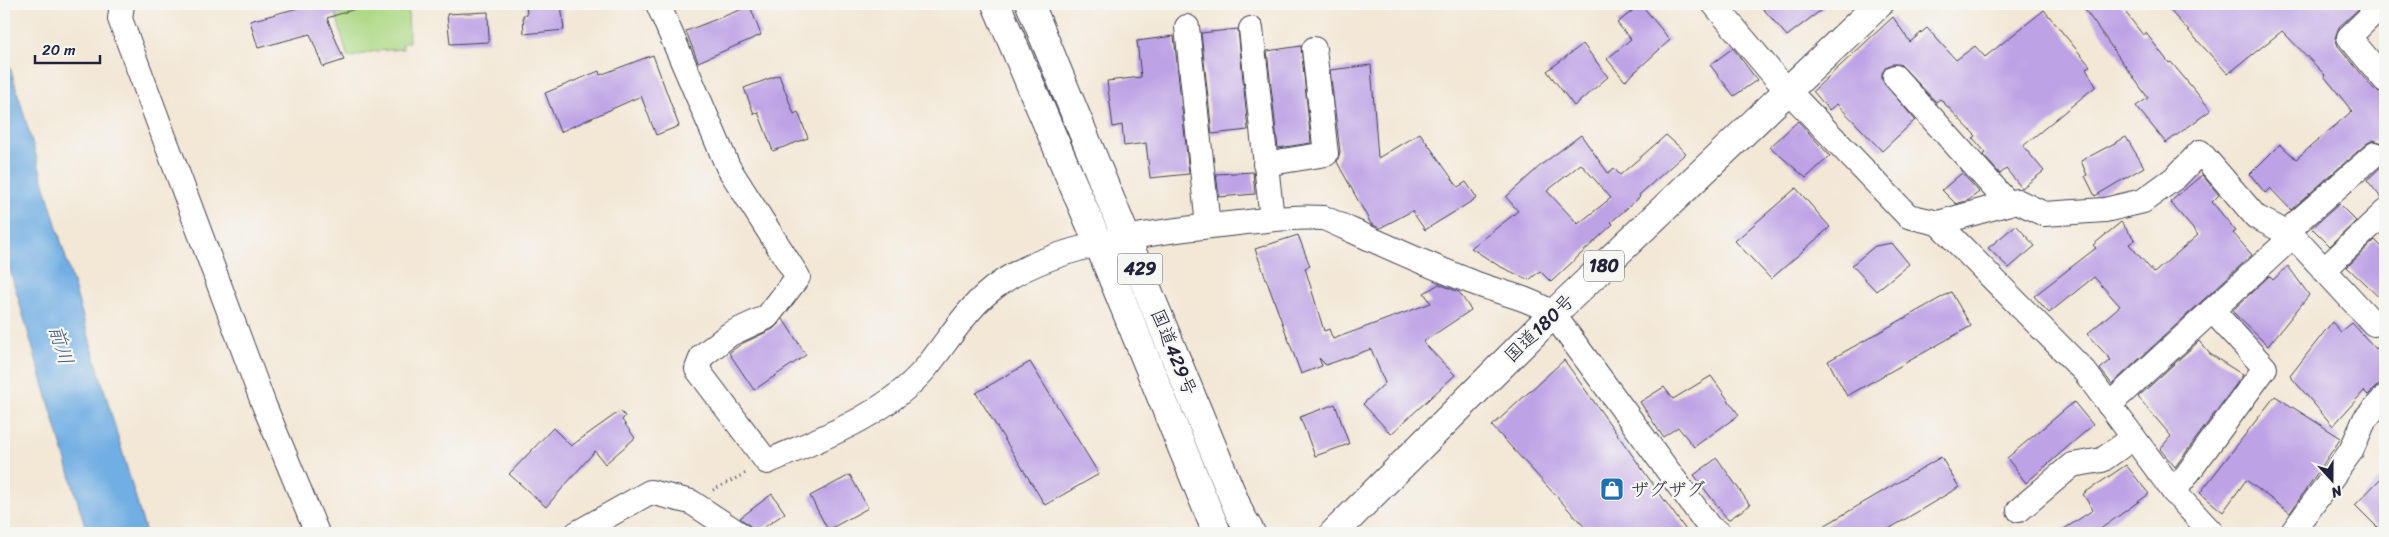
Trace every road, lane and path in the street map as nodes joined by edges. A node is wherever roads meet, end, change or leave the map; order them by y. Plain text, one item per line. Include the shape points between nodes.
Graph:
1 (122, 4) edge
2 (658, 4) edge
3 (996, 4) edge
4 (1030, 4) edge
5 (1714, 4) edge
6 (1879, 4) edge
7 (2383, 4) edge
8 (1187, 27) dead end
9 (1251, 29) dead end
10 (1314, 49) dead end
11 (1895, 76) dead end
12 (2385, 80) edge
13 (1788, 90) junction
14 (2375, 154) dead end
15 (1265, 164) junction
16 (2008, 203) junction
17 (2385, 212) edge
18 (1272, 219) junction
19 (1938, 222) junction
20 (1208, 226) junction
21 (2289, 234) junction
22 (1128, 239) junction
23 (1098, 245) junction
24 (2324, 270) junction
25 (2212, 310) junction
26 (1553, 314) junction
27 (2374, 324) dead end
28 (2385, 397) edge
29 (2109, 405) junction
30 (2133, 438) junction
31 (767, 462) junction
32 (2174, 492) junction
33 (691, 502) junction
34 (2019, 510) dead end
35 (317, 533) edge
36 (577, 533) edge
37 (738, 533) edge
38 (1217, 533) edge
39 (1251, 533) edge
40 (1334, 533) edge
41 (1719, 533) edge
42 (2212, 533) edge
43 (2292, 533) edge

1 - 35 street via 120,19 264,405
2 - 31 street via 728,167 798,277 766,317 730,334 702,356 697,369
3 - 23 highway, 国道429号 / 429
4 - 22 highway, 国道429号 / 429
5 - 13 street
6 - 13 highway, 国道180号 / 180
7 - 12 street via 2349,37
8 - 20 street
9 - 15 street
10 - 15 street via 1326,154
11 - 16 street
13 - 19 street via 1908,216
13 - 26 highway, 国道180号 / 180
14 - 21 street
15 - 18 street
16 - 19 street
16 - 21 street via 2017,201 2044,214 2105,210 2144,201 2176,177 2200,152 2256,216
17 - 24 street
18 - 20 street
18 - 26 street via 1324,218 1481,286 1538,304
19 - 29 street via 2084,372
20 - 22 street
21 - 24 street
21 - 25 street
22 - 23 street
22 - 39 highway, 国道429号 / 429 via 1240,514
23 - 31 street via 1042,260 1002,282 971,308 924,370 889,400 851,425
23 - 38 highway, 国道429号 / 429
24 - 27 street
25 - 29 street
25 - 32 street via 2265,368
26 - 40 highway, 国道180号 / 180
26 - 41 street via 1710,528
28 - 43 street via 2365,419 2351,451
29 - 30 street
30 - 32 street
30 - 34 street via 2102,460 2072,465
31 - 33 path
32 - 42 street
33 - 36 street via 650,492
33 - 37 street

